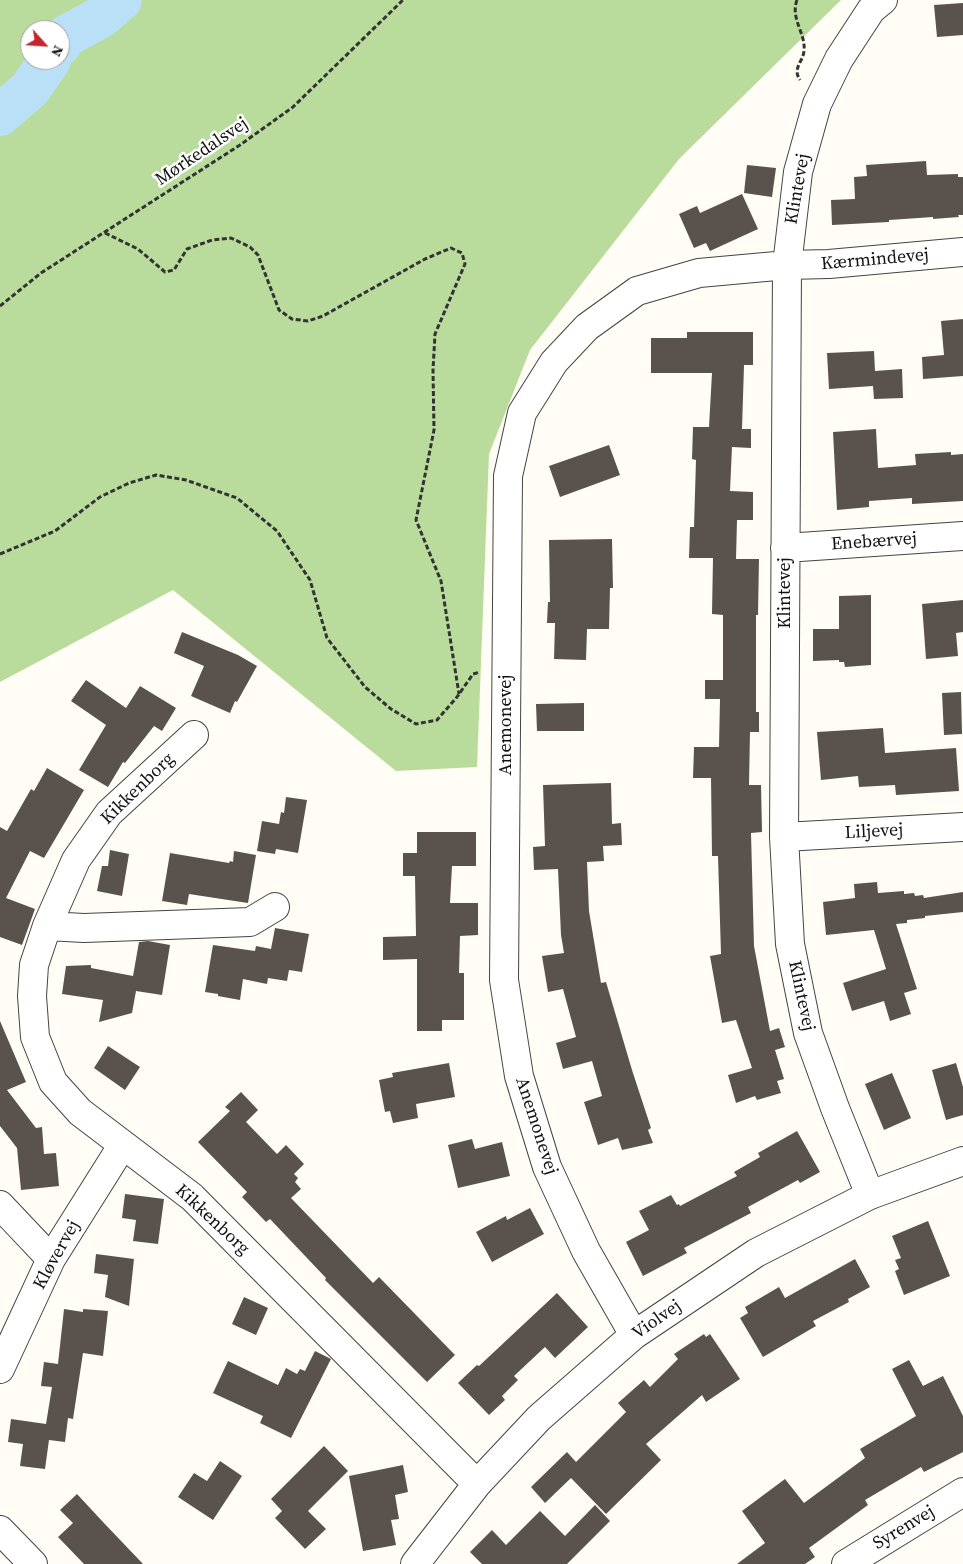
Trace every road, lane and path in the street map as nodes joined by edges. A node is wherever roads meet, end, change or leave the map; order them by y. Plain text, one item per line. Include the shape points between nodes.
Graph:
1 (403, 0) edge
2 (797, 0) edge
3 (883, 0) edge
4 (817, 104) junction
5 (105, 233) junction
6 (963, 252) edge
7 (787, 265) junction
8 (0, 306) edge
9 (963, 536) edge
10 (785, 548) junction
11 (0, 554) edge
12 (506, 665) junction
13 (459, 694) junction
14 (194, 735) dead end
15 (963, 827) edge
16 (784, 837) junction
17 (276, 907) dead end
18 (47, 926) junction
19 (122, 1146) junction
20 (963, 1161) edge
21 (870, 1195) junction
22 (0, 1206) edge
23 (51, 1259) junction
24 (634, 1335) junction
25 (0, 1369) edge
26 (477, 1484) junction
27 (963, 1492) edge
28 (0, 1530) edge
29 (33, 1564) edge
30 (415, 1564) edge
31 (846, 1564) edge

1 - 5 path, Mørkedalsvej via 293,107
2 - 4 path via 795,12 804,51 797,76
3 - 4 street, Klintevej via 871,10 839,59
4 - 7 street, Klintevej via 798,172
5 - 8 path, Mørkedalsvej via 41,273
5 - 13 path via 138,249 164,272 174,270 187,250 212,240 231,238 250,247 258,255 279,310 292,319 308,321 323,316 425,259 451,248 462,253 465,264 436,334 434,430 416,520 441,581
6 - 7 street, Kærmindevej
7 - 10 street, Klintevej
7 - 12 street, Anemonevej via 699,273 637,292 588,327 554,362 522,413 508,476
9 - 10 street, Enebærvej
10 - 16 street, Klintevej
11 - 13 path via 54,531 100,497 129,483 156,475 186,480 237,498 278,531 310,580 327,638 365,687 391,709 416,724 437,720
12 - 13 path via 473,674
12 - 24 street, Anemonevej via 504,980 519,1076 547,1167 586,1251
14 - 18 street, Kikkenborg via 109,812 76,860
15 - 16 street, Liljevej
16 - 21 street, Klintevej via 790,944 808,1033 834,1108
17 - 18 street via 250,922 84,928
18 - 19 street, Kikkenborg via 34,965 35,1037 54,1082 80,1112
19 - 23 street, Kløvervej
19 - 26 street, Kikkenborg via 192,1197
20 - 21 street, Violvej
21 - 24 street, Violvej via 756,1253
22 - 23 street
23 - 25 street, Kløvervej
24 - 26 street, Violvej via 539,1418
26 - 30 street, Violvej
27 - 31 street, Syrenvej
28 - 29 street

